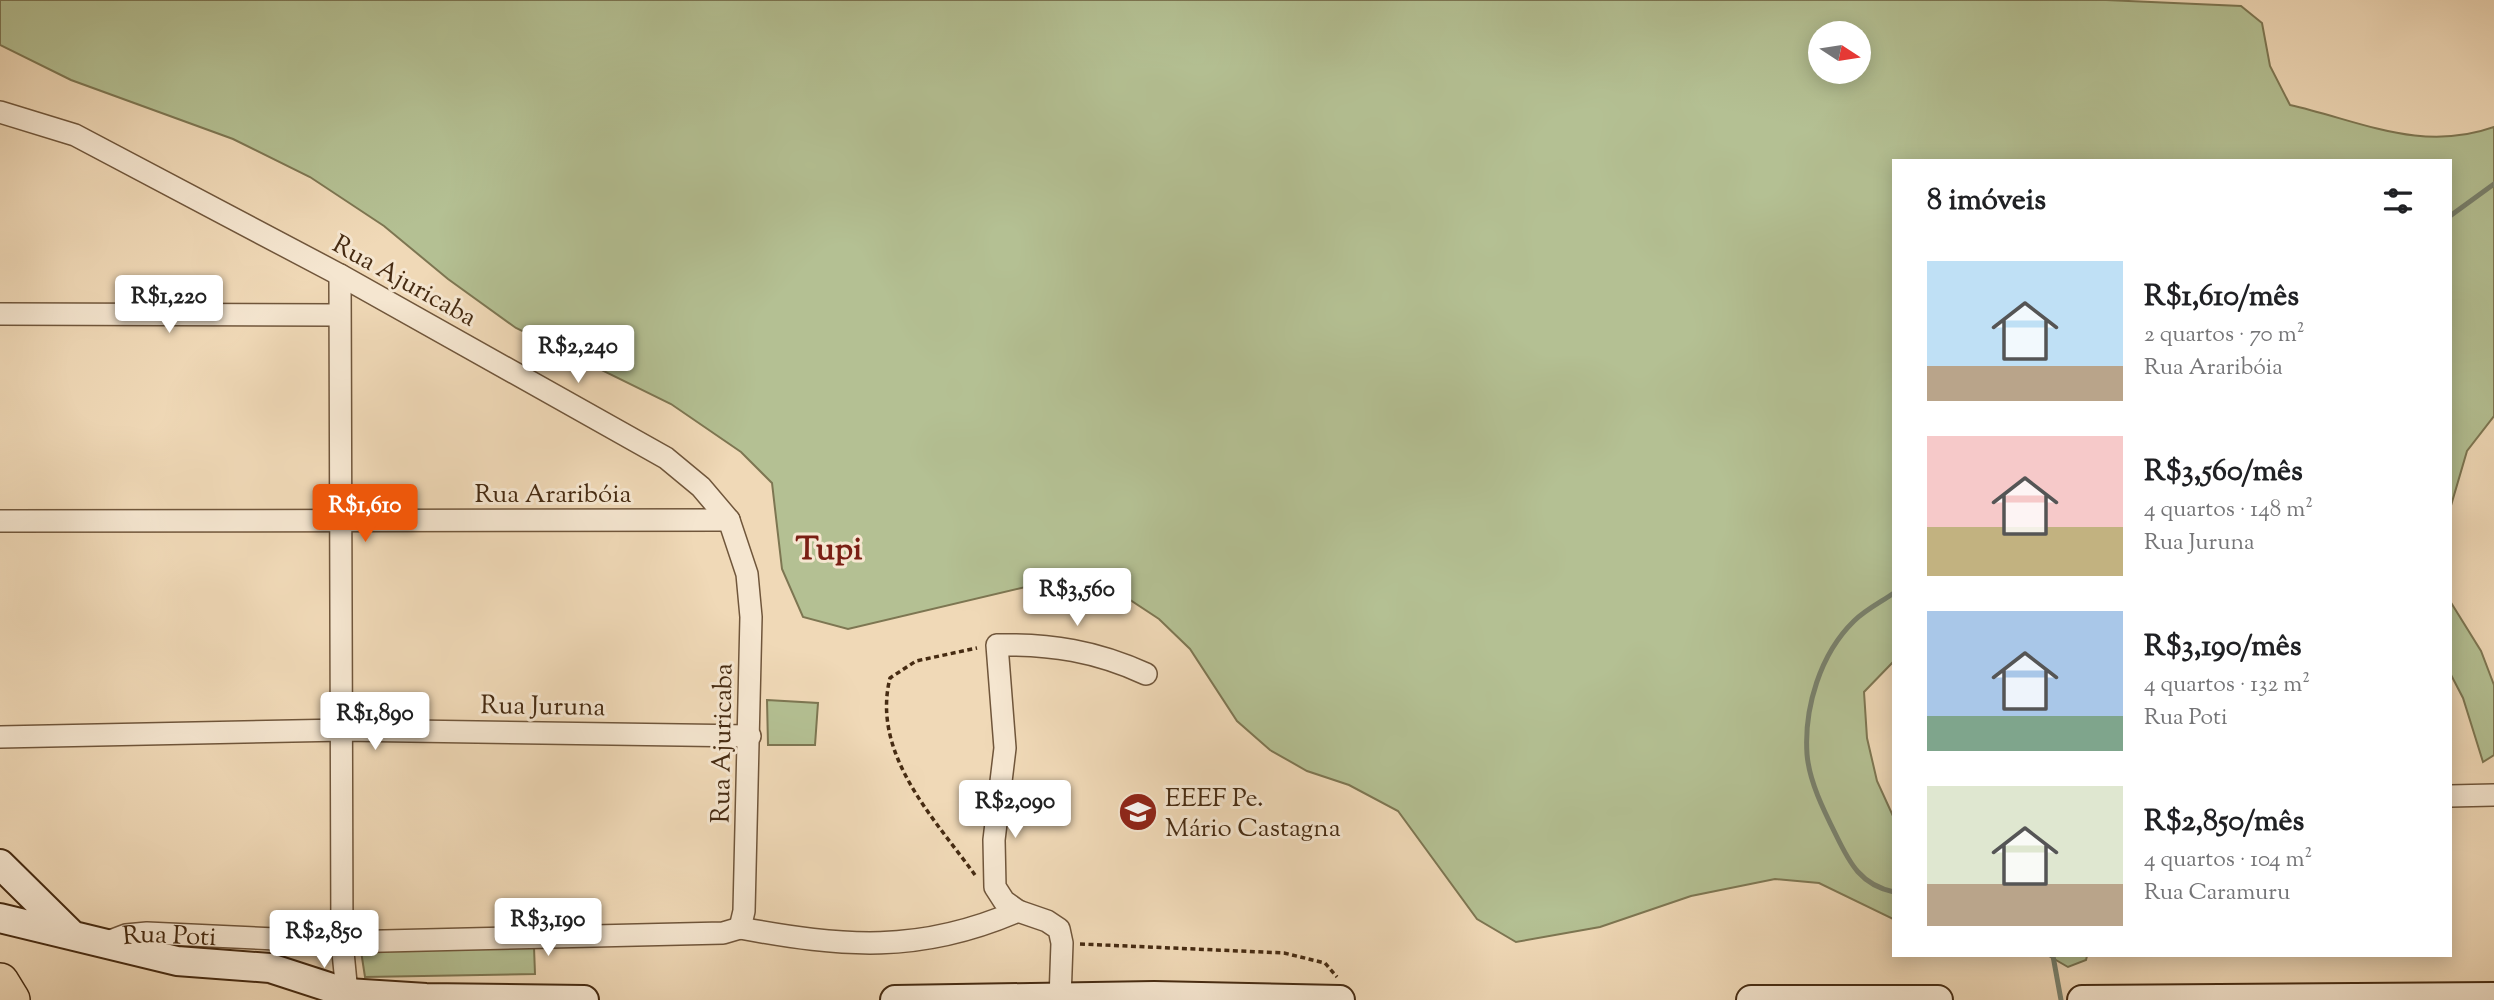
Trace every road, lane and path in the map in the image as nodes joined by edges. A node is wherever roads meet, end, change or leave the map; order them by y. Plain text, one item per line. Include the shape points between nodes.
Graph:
1 (0, 112) edge
2 (340, 275) junction
3 (0, 314) edge
4 (338, 315) junction
5 (729, 520) junction
6 (0, 521) edge
7 (338, 523) junction
8 (996, 645) junction
9 (1146, 674) dead end
10 (344, 730) junction
11 (750, 736) junction
12 (0, 737) edge
13 (2494, 795) edge
14 (2452, 796) edge
15 (0, 864) edge
16 (997, 894) junction
17 (1018, 911) junction
18 (0, 918) edge
19 (740, 928) junction
20 (72, 935) junction
21 (342, 942) junction
22 (105, 943) junction
23 (1062, 943) junction
24 (0, 982) edge
25 (1340, 991) edge
26 (349, 997) edge
27 (2494, 997) edge
28 (1060, 999) edge
29 (2253, 999) edge
30 (11, 1000) edge
31 (584, 1000) edge
32 (895, 1000) edge
33 (966, 1000) edge
34 (1769, 1000) edge
35 (1938, 1000) edge
36 (2083, 1000) edge

1 - 2 street, Rua Ajuricaba via 75,135
2 - 4 street
2 - 5 street, Rua Ajuricaba via 666,458 701,487
3 - 4 street
4 - 7 street
5 - 7 street, Rua Araribóia
5 - 11 street, Rua Ajuricaba via 748,584
6 - 7 street, Rua Araribóia
7 - 10 street
8 - 9 street via 1034,644 1096,653
8 - 16 street via 1005,736 992,864
8 - 16 path via 916,661 890,678 886,695 891,747 924,807 979,881
10 - 11 street, Rua Juruna
10 - 12 street, Rua Juruna
10 - 21 street
11 - 19 street, Rua Ajuricaba
13 - 14 street
15 - 20 street
16 - 17 street
17 - 19 street, Rua Poti via 962,933 911,943 842,943
17 - 23 street via 1055,925
18 - 20 street
19 - 21 street, Rua Poti via 723,933
20 - 22 street
21 - 22 street, Rua Poti via 147,933
21 - 26 street
22 - 26 street via 177,961 270,968
23 - 25 path via 1284,953 1325,963
23 - 28 street
24 - 30 highway
25 - 28 street
26 - 31 street
27 - 29 street
28 - 33 street
29 - 36 street
32 - 33 street
34 - 35 street

